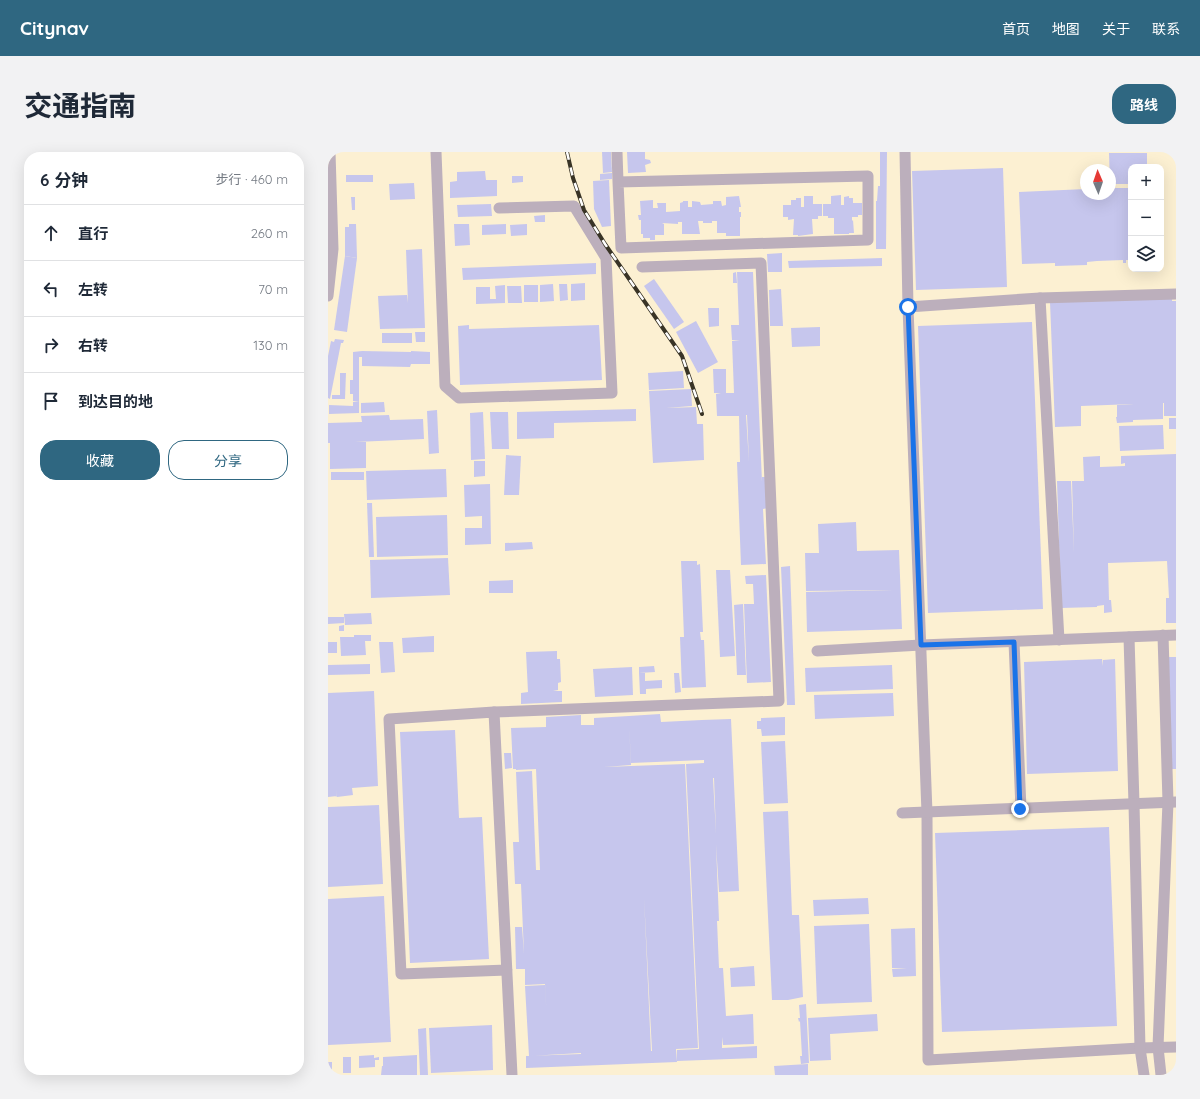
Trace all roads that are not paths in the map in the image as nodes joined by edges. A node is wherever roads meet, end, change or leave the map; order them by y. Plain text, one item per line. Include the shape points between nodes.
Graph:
1 (330, 152) edge
2 (436, 152) edge
3 (617, 152) edge
4 (906, 152) edge
5 (618, 182) junction
6 (499, 208) dead end
7 (642, 267) dead end
8 (1176, 294) edge
9 (328, 296) edge
10 (1040, 298) junction
11 (908, 307) junction
12 (1163, 635) junction
13 (1176, 635) edge
14 (1129, 637) junction
15 (1059, 640) junction
16 (1014, 642) junction
17 (921, 645) junction
18 (817, 651) dead end
19 (494, 712) junction
20 (1172, 802) edge
21 (1134, 804) junction
22 (1020, 809) junction
23 (902, 813) dead end
24 (927, 813) junction
25 (507, 970) junction
26 (1158, 1047) junction
27 (1176, 1047) edge
28 (1140, 1048) junction
29 (512, 1075) edge
30 (1144, 1075) edge
31 (1161, 1075) edge

1 - 9 street via 334,249
2 - 6 street via 445,386 459,398 612,393 606,258 574,206
3 - 5 street
4 - 11 street
5 - 5 street via 621,248 868,240 868,176
7 - 19 street via 761,263 779,701
8 - 10 street
10 - 11 street
10 - 15 street
11 - 17 street
12 - 13 street
12 - 14 street
12 - 20 street
14 - 15 street
14 - 21 street
15 - 16 street
16 - 17 street
16 - 22 street
17 - 18 street
17 - 24 street
19 - 25 street
19 - 25 street via 389,719 401,974
20 - 21 street
20 - 26 street
21 - 22 street
21 - 28 street
22 - 24 street
23 - 24 street
24 - 28 street via 928,1060
25 - 29 street
26 - 27 street
26 - 28 street
26 - 31 street
28 - 30 street

